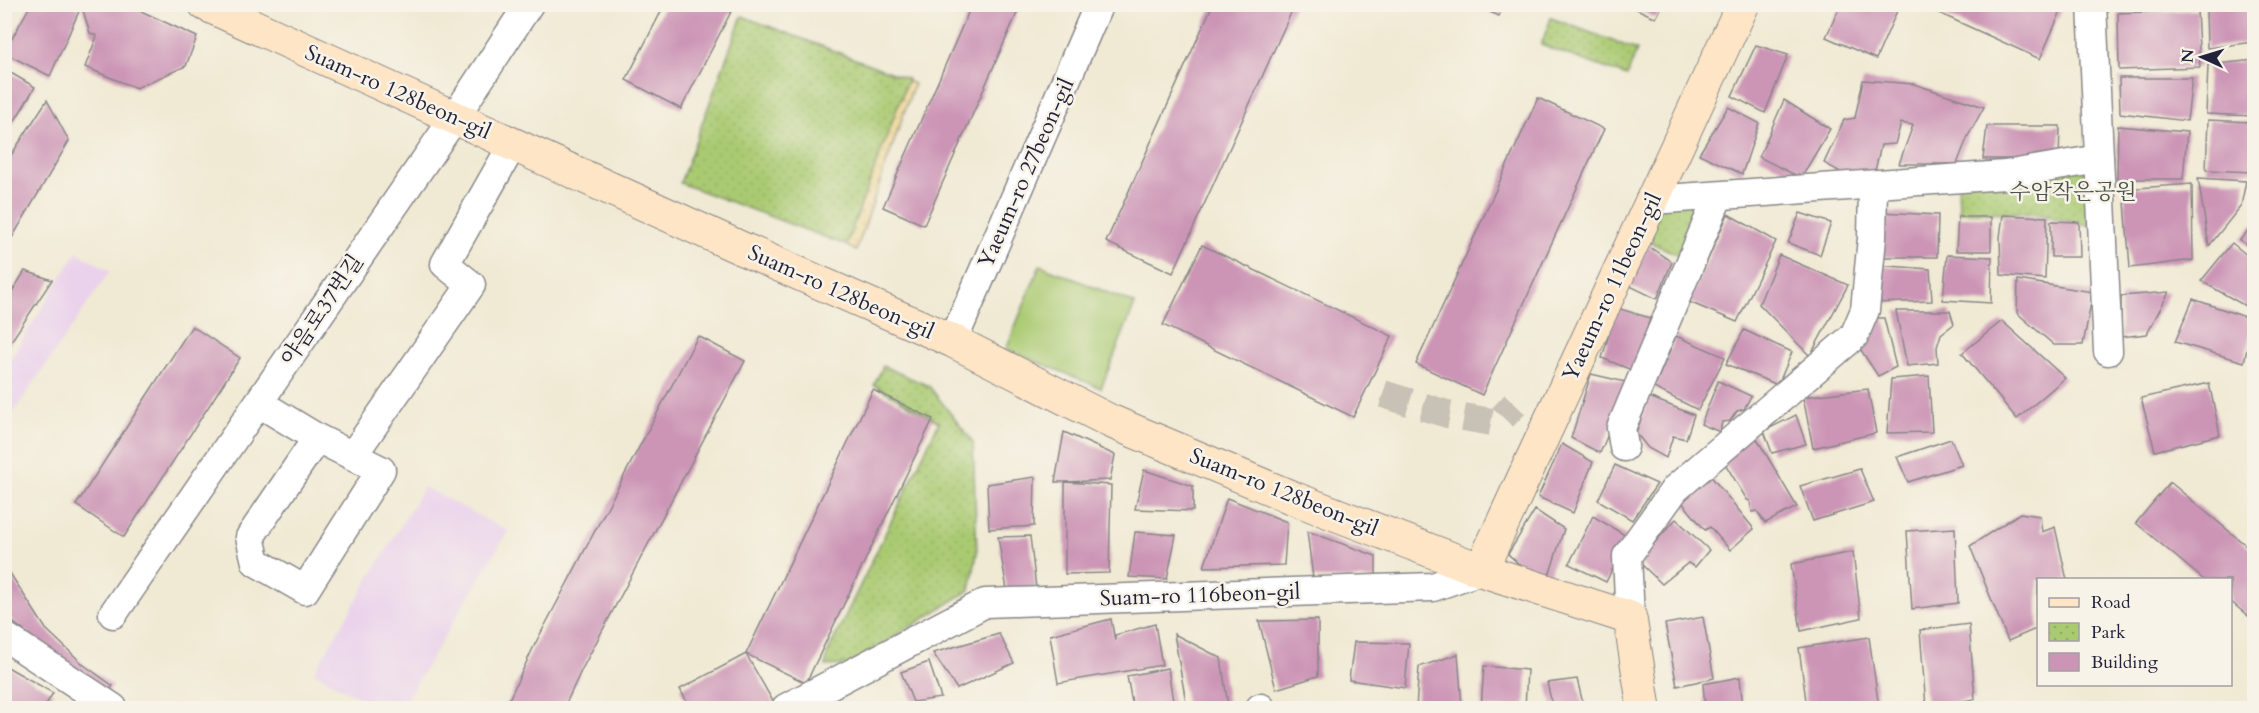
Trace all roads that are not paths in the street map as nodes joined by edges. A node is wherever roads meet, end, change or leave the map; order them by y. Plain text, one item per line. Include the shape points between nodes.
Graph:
1 (205, 4) edge
2 (529, 4) edge
3 (1099, 4) edge
4 (1743, 4) edge
5 (2092, 4) edge
6 (455, 117) junction
7 (513, 144) junction
8 (2099, 159) junction
9 (1874, 185) junction
10 (1718, 197) junction
11 (1652, 200) junction
12 (952, 341) junction
13 (2108, 351) dead end
14 (259, 403) junction
15 (317, 438) junction
16 (1624, 447) dead end
17 (353, 455) junction
18 (1481, 570) junction
19 (113, 614) dead end
20 (1630, 618) junction
21 (4, 636) edge
22 (113, 708) edge
23 (786, 708) edge
24 (1644, 708) edge

1 - 6 street, Suam-ro 128beon-gil
2 - 6 street, 야음로37번길
3 - 12 street, Yaeum-ro 27beon-gil
4 - 11 street, Yaeum-ro 11beon-gil
5 - 8 street
6 - 7 street, Suam-ro 128beon-gil
6 - 14 street, 야음로37번길
7 - 12 street, Suam-ro 128beon-gil
7 - 17 street via 445,264 471,285
8 - 9 street via 2005,175
8 - 13 street
9 - 10 street
9 - 20 street via 1865,310 1854,336 1675,489 1627,556
10 - 11 street
10 - 16 street via 1621,429
11 - 18 street, Yaeum-ro 11beon-gil
12 - 18 street, Suam-ro 128beon-gil via 1095,414 1293,498
14 - 15 street
14 - 19 street, 야음로37번길
15 - 17 street
15 - 17 street via 249,537 256,562 305,590 381,470
18 - 20 street
18 - 23 street, Suam-ro 116beon-gil via 1433,587 985,603
20 - 24 street
21 - 22 street

